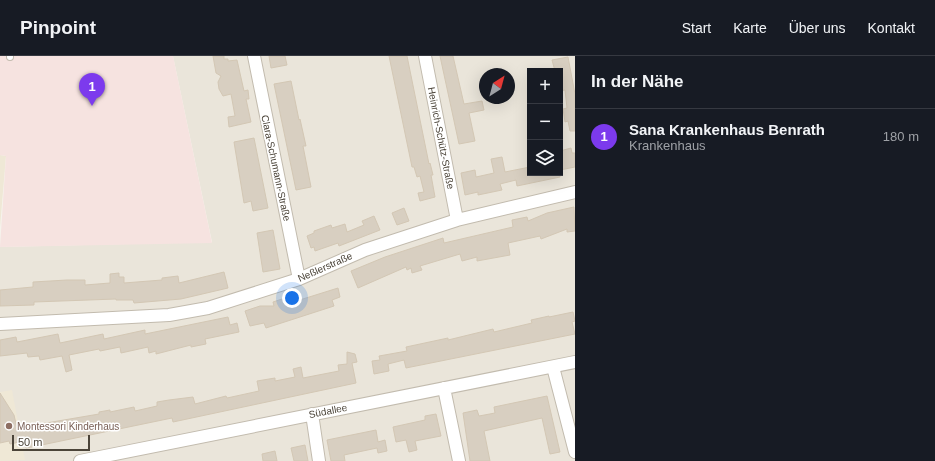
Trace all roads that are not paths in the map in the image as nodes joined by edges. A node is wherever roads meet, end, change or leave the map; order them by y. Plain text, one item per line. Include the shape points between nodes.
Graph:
1 (254, 56) edge
2 (425, 56) edge
3 (575, 192) edge
4 (457, 220) junction
5 (299, 280) junction
6 (0, 324) edge
7 (575, 362) edge
8 (553, 367) junction
9 (444, 388) junction
10 (312, 414) junction
11 (575, 452) edge
12 (80, 461) edge
13 (320, 461) edge
14 (459, 461) edge

1 - 5 street, Clara-Schumann-Straße
2 - 4 street, Heinrich-Schütz-Straße
3 - 4 street, Neßlerstraße
4 - 5 street, Neßlerstraße via 365,250
5 - 6 street, Neßlerstraße via 208,308 169,315
7 - 8 street, Südallee
8 - 9 street, Südallee
8 - 11 street
9 - 10 street, Südallee
9 - 14 street
10 - 12 street, Südallee
10 - 13 street

